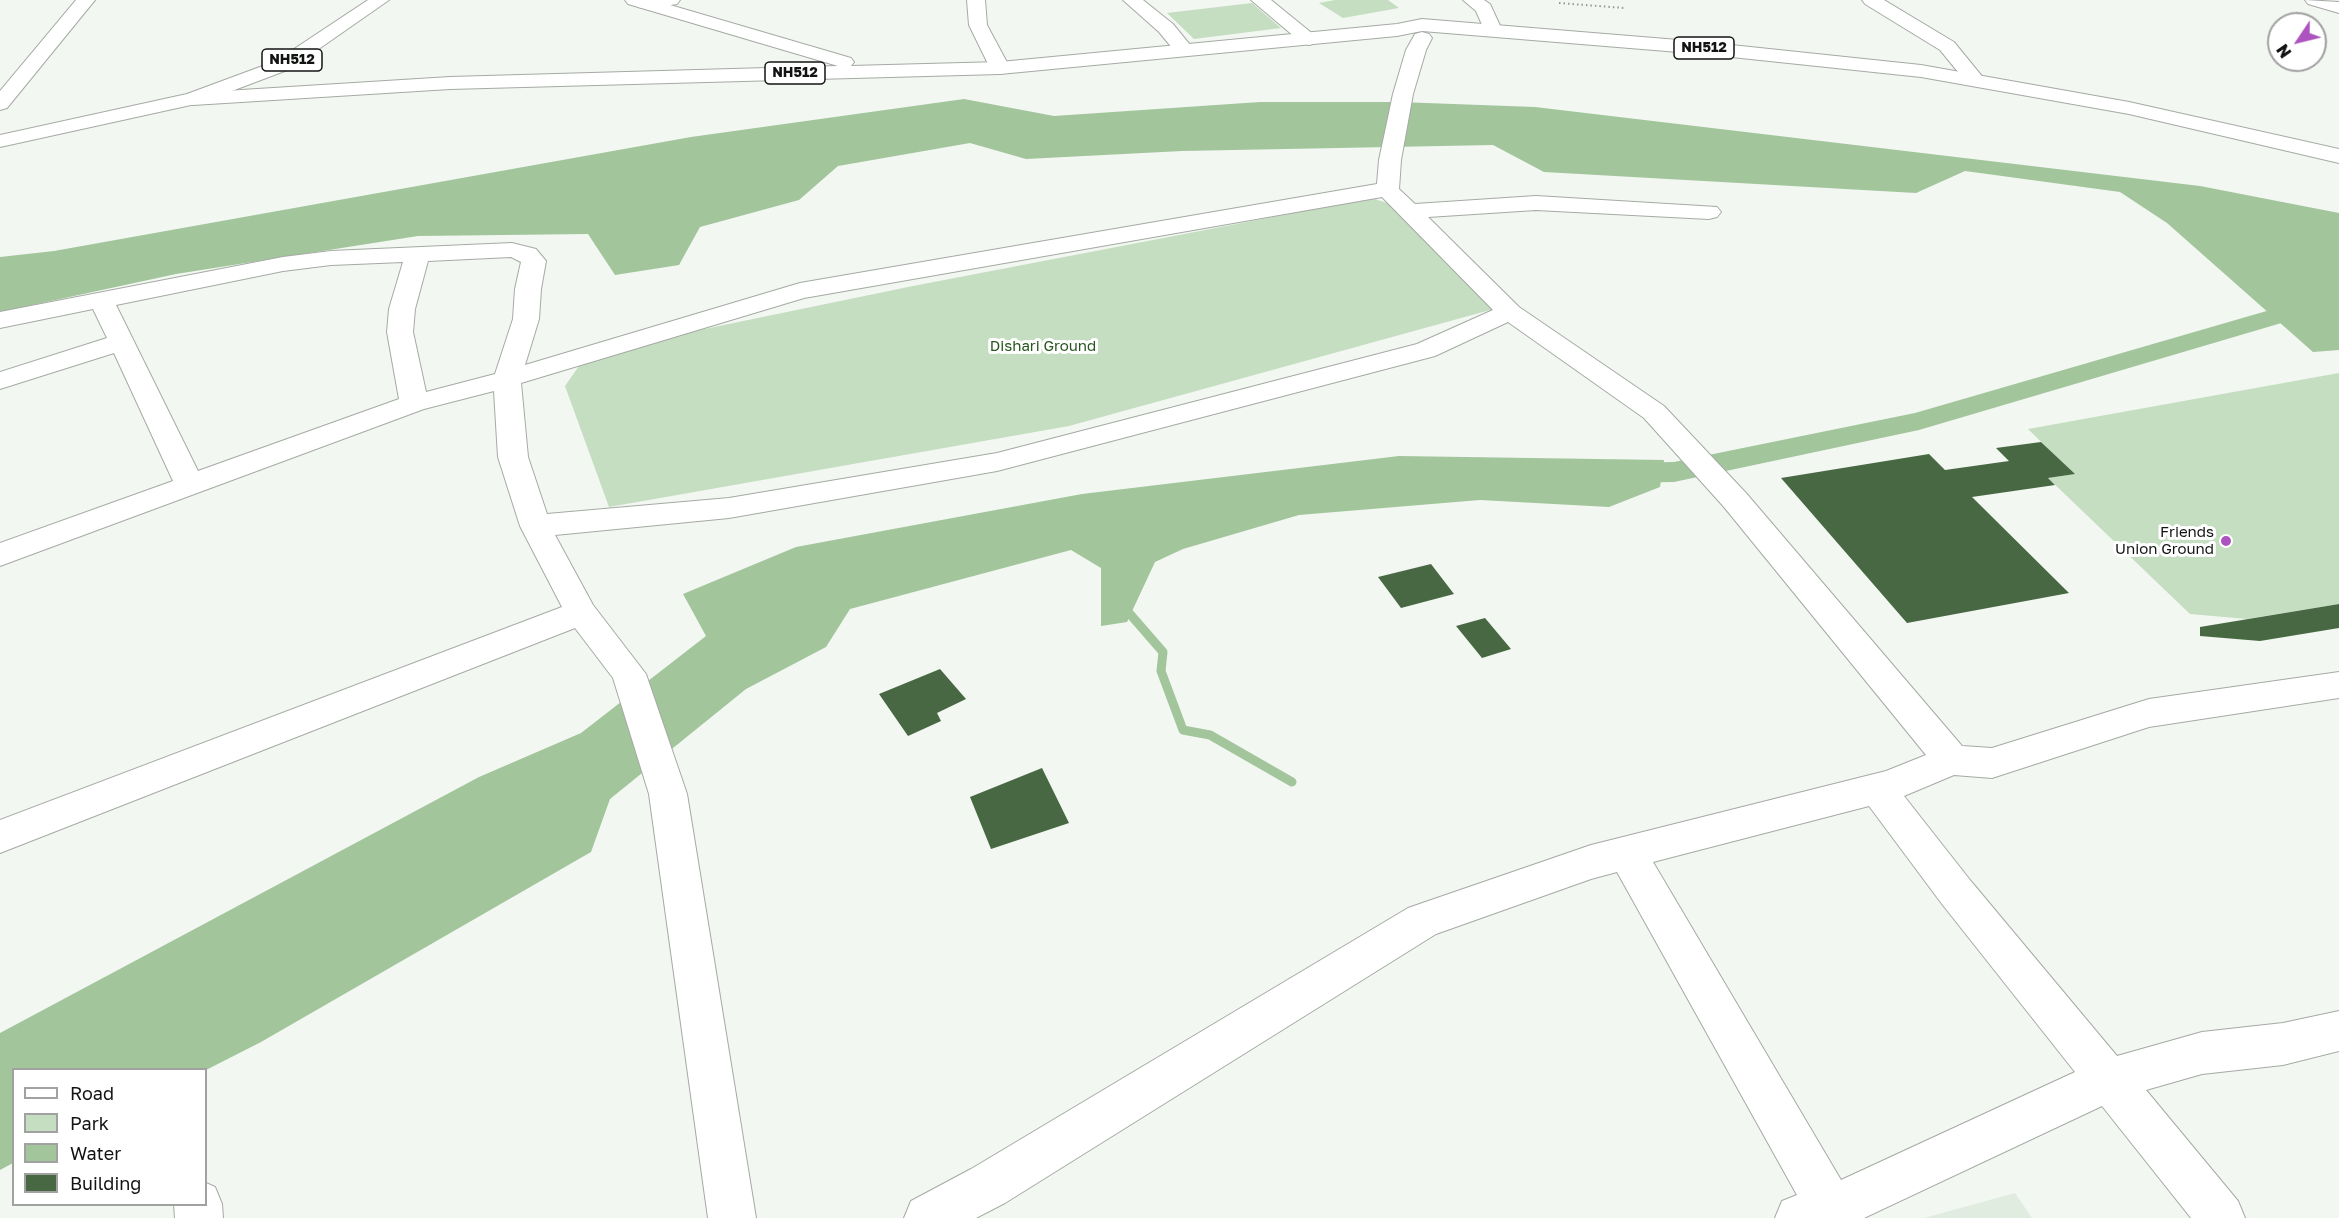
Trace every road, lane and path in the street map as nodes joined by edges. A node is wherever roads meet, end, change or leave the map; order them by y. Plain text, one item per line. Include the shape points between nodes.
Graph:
1 (86, 0) edge
2 (380, 0) edge
3 (671, 0) edge
4 (976, 0) edge
5 (1132, 0) edge
6 (1260, 0) edge
7 (1472, 0) edge
8 (1871, 0) edge
9 (2314, 0) edge
10 (639, 2) edge
11 (1559, 3) dead end
12 (1624, 8) dead end
13 (2339, 8) edge
14 (1397, 30) junction
15 (1493, 30) junction
16 (1422, 38) junction
17 (1309, 39) junction
18 (1185, 51) junction
19 (1000, 68) junction
20 (874, 71) junction
21 (1975, 80) junction
22 (2011, 87) junction
23 (193, 99) junction
24 (0, 104) edge
25 (0, 141) edge
26 (2339, 156) edge
27 (1388, 190) junction
28 (1409, 211) junction
29 (1709, 212) dead end
30 (418, 254) junction
31 (101, 299) junction
32 (1510, 312) junction
33 (0, 320) edge
34 (122, 342) junction
35 (507, 379) junction
36 (0, 381) edge
37 (414, 403) junction
38 (190, 485) junction
39 (535, 526) junction
40 (0, 555) edge
41 (581, 612) junction
42 (2339, 685) edge
43 (1952, 760) junction
44 (1877, 789) junction
45 (0, 837) edge
46 (1627, 853) junction
47 (2339, 1031) edge
48 (2110, 1079) junction
49 (1815, 1214) edge
50 (732, 1218) edge
51 (928, 1218) edge
52 (2221, 1218) edge

1 - 24 main road
2 - 23 main road, NH512 via 284,65
3 - 10 main road
4 - 19 main road via 978,25
5 - 18 main road via 1166,27
6 - 17 main road
7 - 15 main road via 1484,8
8 - 21 main road via 1947,46
9 - 13 main road
10 - 20 main road
11 - 12 path
14 - 15 main road, NH512 via 1422,25
14 - 16 main road
14 - 17 main road, NH512
15 - 21 main road, NH512 via 1910,69
16 - 22 main road via 1675,58 1909,85
16 - 27 main road via 1403,94
17 - 18 main road, NH512
18 - 19 main road, NH512
19 - 20 main road, NH512
20 - 23 main road, NH512 via 450,83
21 - 22 main road, NH512
22 - 26 main road, NH512 via 2129,108
23 - 25 main road, NH512
27 - 28 main road
27 - 35 main road via 800,291
28 - 29 main road via 1536,203
28 - 32 main road
30 - 31 main road via 283,264
30 - 35 main road via 512,250 527,254 534,261 526,319
30 - 37 main road via 402,309 400,332
31 - 33 main road
31 - 34 main road
32 - 39 main road via 1426,350 997,462 729,508
32 - 43 main road via 1654,412 1735,500
34 - 36 main road
34 - 38 main road
35 - 37 main road
35 - 39 main road via 513,457
37 - 38 main road
38 - 40 main road
39 - 41 main road
41 - 45 main road
41 - 50 main road via 629,674 668,794
42 - 43 main road via 2149,713 1992,763
43 - 44 main road
44 - 46 main road
44 - 48 main road
46 - 49 main road
46 - 51 main road via 1422,921
47 - 48 main road via 2283,1044 2202,1053
48 - 49 main road
48 - 52 main road

